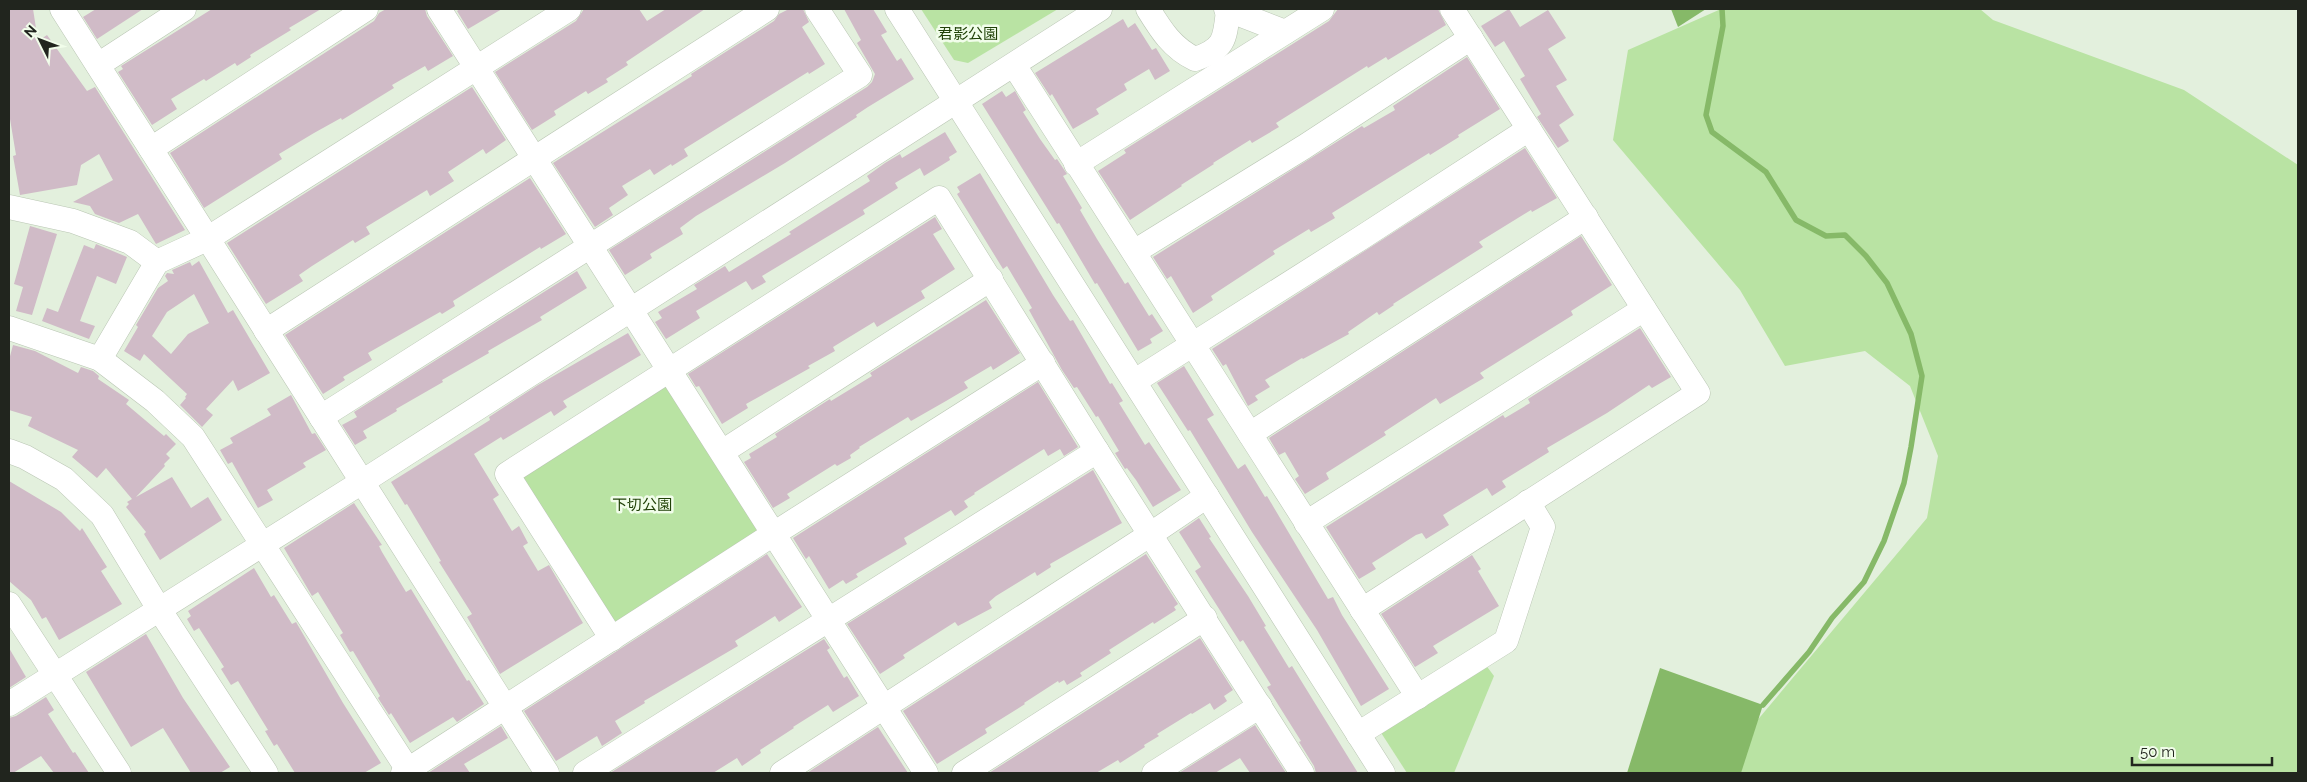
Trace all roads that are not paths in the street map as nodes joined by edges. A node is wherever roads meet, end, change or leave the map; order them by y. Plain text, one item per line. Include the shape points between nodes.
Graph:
1 (62, 9) edge
2 (184, 9) edge
3 (366, 9) edge
4 (439, 9) edge
5 (569, 9) edge
6 (766, 9) edge
7 (817, 9) edge
8 (897, 9) edge
9 (1100, 9) edge
10 (1148, 9) edge
11 (1227, 9) edge
12 (1322, 9) edge
13 (1452, 9) edge
14 (1285, 32) junction
15 (1471, 38) junction
16 (98, 65) junction
17 (1014, 65) junction
18 (477, 68) junction
19 (956, 102) junction
20 (1529, 129) junction
21 (151, 149) junction
22 (534, 158) junction
23 (1076, 164) junction
24 (9, 206) edge
25 (1586, 217) junction
26 (207, 240) junction
27 (591, 246) junction
28 (1134, 252) junction
29 (157, 262) junction
30 (990, 279) junction
31 (1644, 309) junction
32 (631, 310) junction
33 (9, 328) edge
34 (266, 331) junction
35 (1192, 346) junction
36 (100, 359) junction
37 (1043, 363) junction
38 (669, 370) junction
39 (1135, 381) junction
40 (321, 417) junction
41 (1250, 434) junction
42 (9, 451) edge
43 (1097, 451) junction
44 (722, 452) junction
45 (362, 482) junction
46 (1206, 496) junction
47 (1528, 502) junction
48 (1306, 523) junction
49 (775, 533) junction
50 (1151, 534) junction
51 (261, 544) junction
52 (9, 604) edge
53 (159, 609) junction
54 (1362, 610) junction
55 (1205, 618) junction
56 (829, 620) junction
57 (612, 639) junction
58 (54, 673) junction
59 (1418, 698) junction
60 (9, 704) edge
61 (1260, 706) junction
62 (505, 708) junction
63 (884, 708) junction
64 (1358, 734) junction
65 (407, 772) edge
66 (119, 773) edge
67 (266, 773) edge
68 (547, 773) edge
69 (585, 773) edge
70 (782, 773) edge
71 (926, 773) edge
72 (964, 773) edge
73 (1154, 773) edge
74 (1302, 773) edge
75 (1383, 773) edge

1 - 16 street
2 - 16 street
3 - 21 street
4 - 18 street
5 - 18 street
6 - 22 street
7 - 27 street via 860,75
8 - 19 street
9 - 17 street
10 - 11 street via 1165,37 1181,52 1195,59 1212,54 1225,38
11 - 14 street
12 - 14 street
13 - 15 street
14 - 23 street
15 - 20 street
15 - 28 street
16 - 21 street
17 - 19 street
17 - 23 street
18 - 22 street
18 - 26 street
19 - 32 street
19 - 39 street
20 - 25 street
20 - 35 street
21 - 26 street
22 - 27 street
22 - 34 street
23 - 28 street
24 - 29 street via 74,221 130,242
25 - 31 street
25 - 41 street
26 - 29 street
26 - 34 street
27 - 32 street
27 - 40 street
28 - 35 street
29 - 36 street
30 - 37 street
30 - 38 street via 939,198
30 - 44 street
31 - 47 street via 1698,393
31 - 48 street
32 - 38 street
32 - 45 street
33 - 36 street
34 - 40 street
35 - 39 street
35 - 41 street
36 - 51 street via 155,401 192,437
37 - 43 street
37 - 49 street
38 - 44 street
38 - 57 street via 508,474
39 - 46 street
40 - 45 street
41 - 48 street
42 - 53 street via 64,480 102,515
43 - 50 street
43 - 56 street
44 - 49 street
45 - 51 street
45 - 62 street
46 - 50 street
46 - 64 street
47 - 54 street
47 - 59 street via 1543,527 1506,641
48 - 54 street
49 - 56 street
49 - 57 street
50 - 55 street
50 - 63 street
51 - 53 street
51 - 65 street
52 - 58 street
53 - 58 street
53 - 67 street
54 - 59 street
55 - 61 street
55 - 72 street
56 - 63 street
56 - 69 street
57 - 62 street
58 - 60 street
58 - 66 street
59 - 64 street
61 - 73 street
61 - 74 street
62 - 65 street
62 - 68 street
63 - 70 street
63 - 71 street
64 - 75 street

